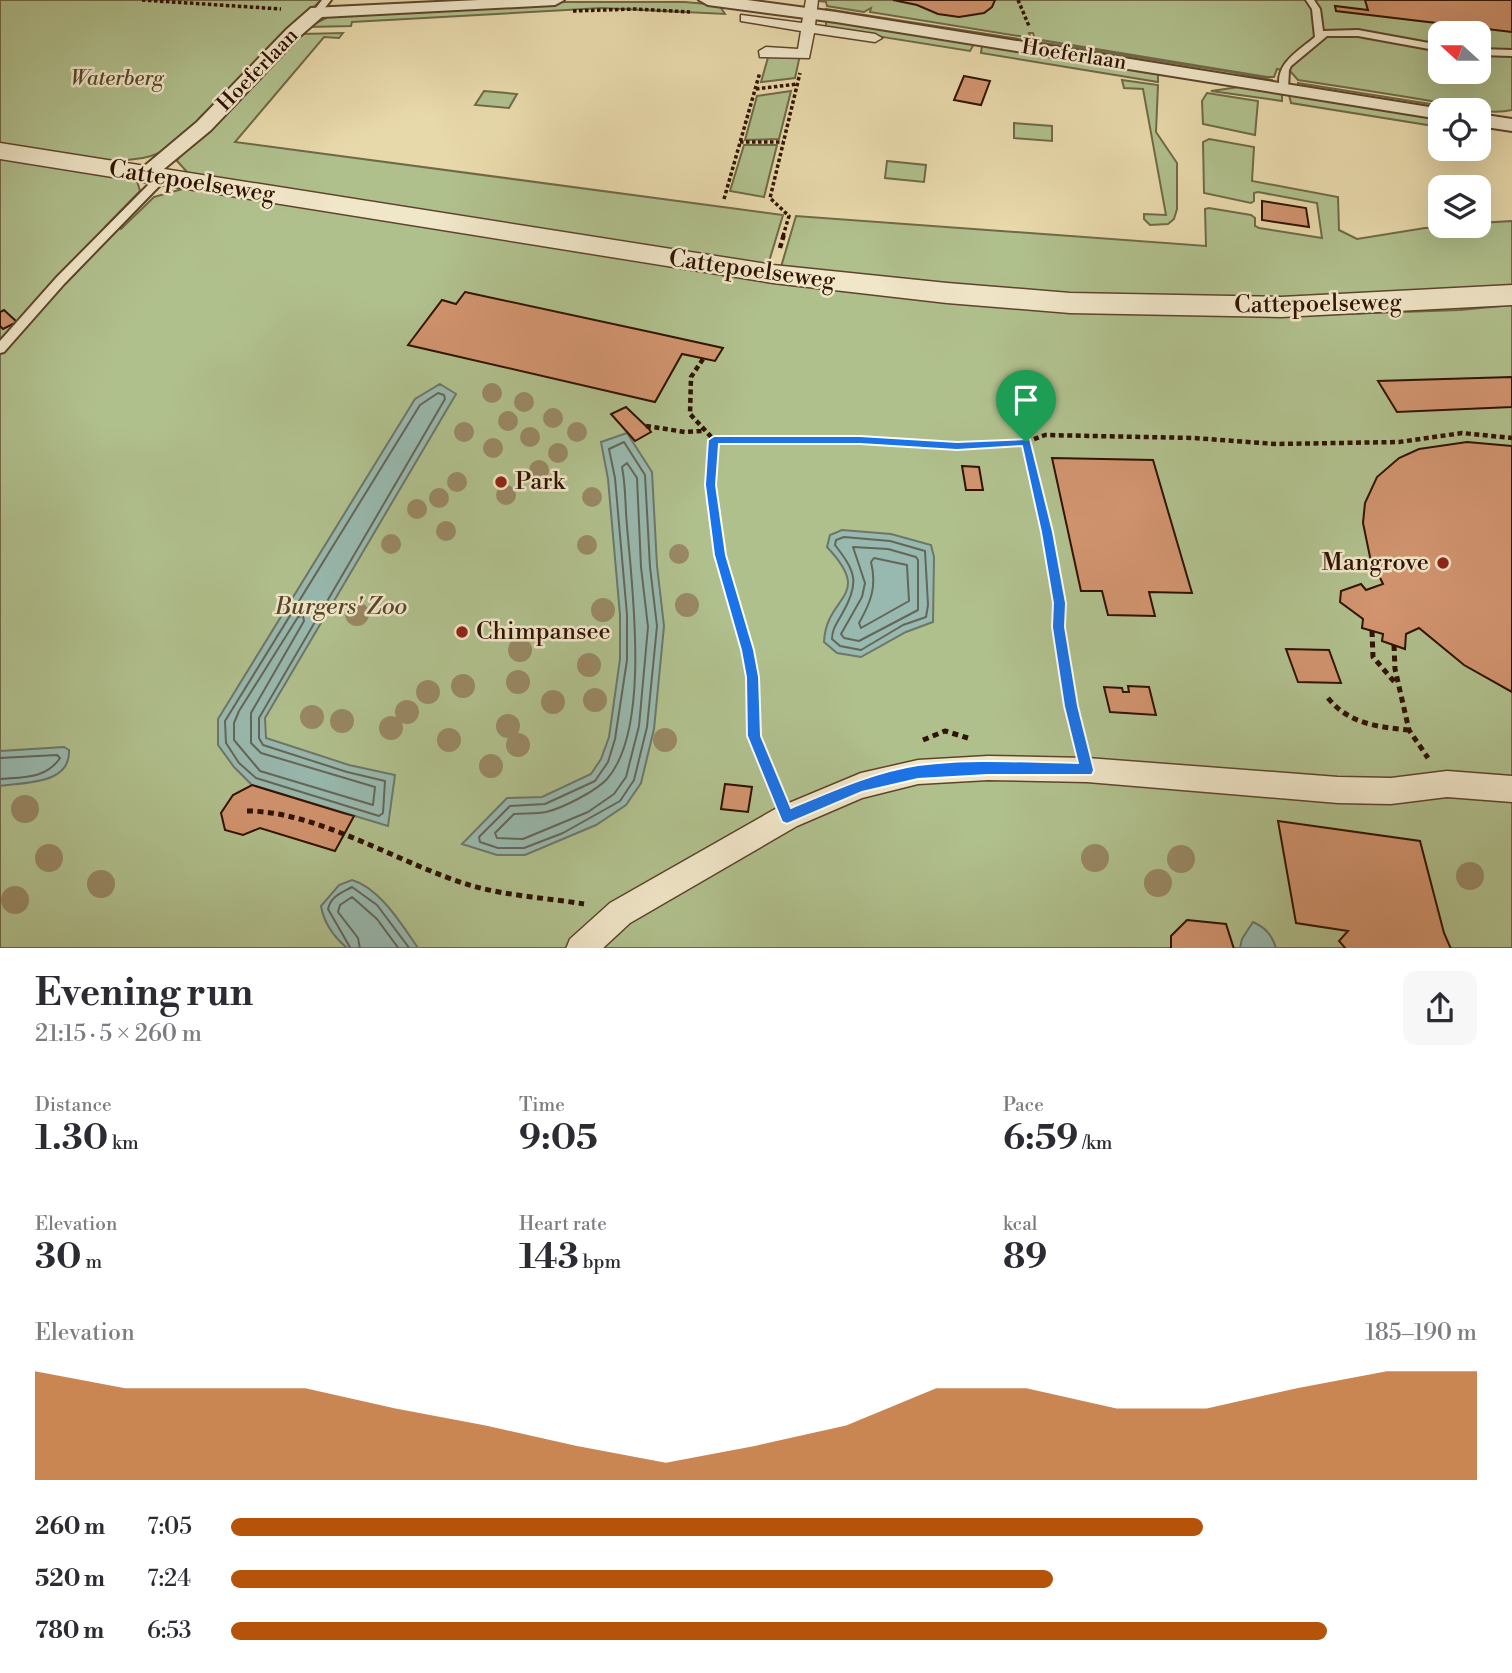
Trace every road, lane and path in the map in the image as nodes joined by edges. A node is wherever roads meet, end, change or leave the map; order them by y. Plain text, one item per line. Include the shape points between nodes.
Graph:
1 (142, 0) edge
2 (555, 0) edge
3 (708, 0) edge
4 (1018, 0) edge
5 (1310, 0) edge
6 (322, 6) edge
7 (625, 9) dead end
8 (811, 14) edge
9 (622, 16) dead end
10 (746, 18) dead end
11 (1031, 33) dead end
12 (1319, 36) junction
13 (876, 38) dead end
14 (1428, 46) edge
15 (1491, 52) edge
16 (1512, 53) edge
17 (765, 54) joint
18 (804, 54) junction
19 (797, 84) junction
20 (1283, 88) junction
21 (756, 89) junction
22 (1428, 111) edge
23 (1491, 122) edge
24 (1512, 125) edge
25 (740, 142) junction
26 (783, 142) junction
27 (0, 151) edge
28 (154, 176) junction
29 (724, 199) dead end
30 (779, 250) dead end
31 (1512, 295) edge
32 (0, 349) edge
33 (703, 359) dead end
34 (646, 426) dead end
35 (702, 431) junction
36 (1512, 438) edge
37 (714, 440) junction
38 (1026, 442) junction
39 (1373, 631) dead end
40 (1394, 645) dead end
41 (1398, 685) junction
42 (1328, 698) dead end
43 (1409, 730) junction
44 (1087, 770) junction
45 (1447, 784) junction
46 (1512, 789) edge
47 (247, 811) dead end
48 (787, 817) junction
49 (620, 913) junction
50 (580, 948) edge

1 - 6 path
2 - 6 street, Hoeferlaan via 449,8
3 - 8 street, Hoeferlaan
4 - 11 path
5 - 12 lane via 1316,9
6 - 28 street, Hoeferlaan
7 - 9 path
8 - 10 street
8 - 13 street
8 - 18 street
8 - 20 street, Hoeferlaan
12 - 14 lane via 1335,31 1358,33
12 - 20 lane via 1288,64
15 - 16 lane
17 - 18 street
17 - 21 path
18 - 19 path
19 - 21 path
19 - 26 path
20 - 22 street, Hoeferlaan
21 - 25 path
23 - 24 street
25 - 26 path
25 - 29 path
26 - 30 path via 770,198 789,216
27 - 28 street, Cattepoelseweg
28 - 31 street, Cattepoelseweg via 772,274 947,293 1070,303 1281,307
28 - 32 lane
33 - 35 path via 689,389 690,414
34 - 35 path
35 - 37 path
36 - 38 path via 1462,433 1399,442 1276,444 1045,435
37 - 38 path via 882,440 957,446
37 - 48 path via 712,497 720,555 748,650 754,736
38 - 44 path via 1047,532 1071,706
39 - 41 path via 1373,657
40 - 41 path
41 - 43 path
42 - 43 path via 1342,713 1361,722
43 - 45 path
44 - 45 street via 1338,790 1391,791
44 - 48 street via 918,772 861,786
45 - 46 street
47 - 49 path via 265,811 344,834 475,887
48 - 49 street
49 - 50 street

